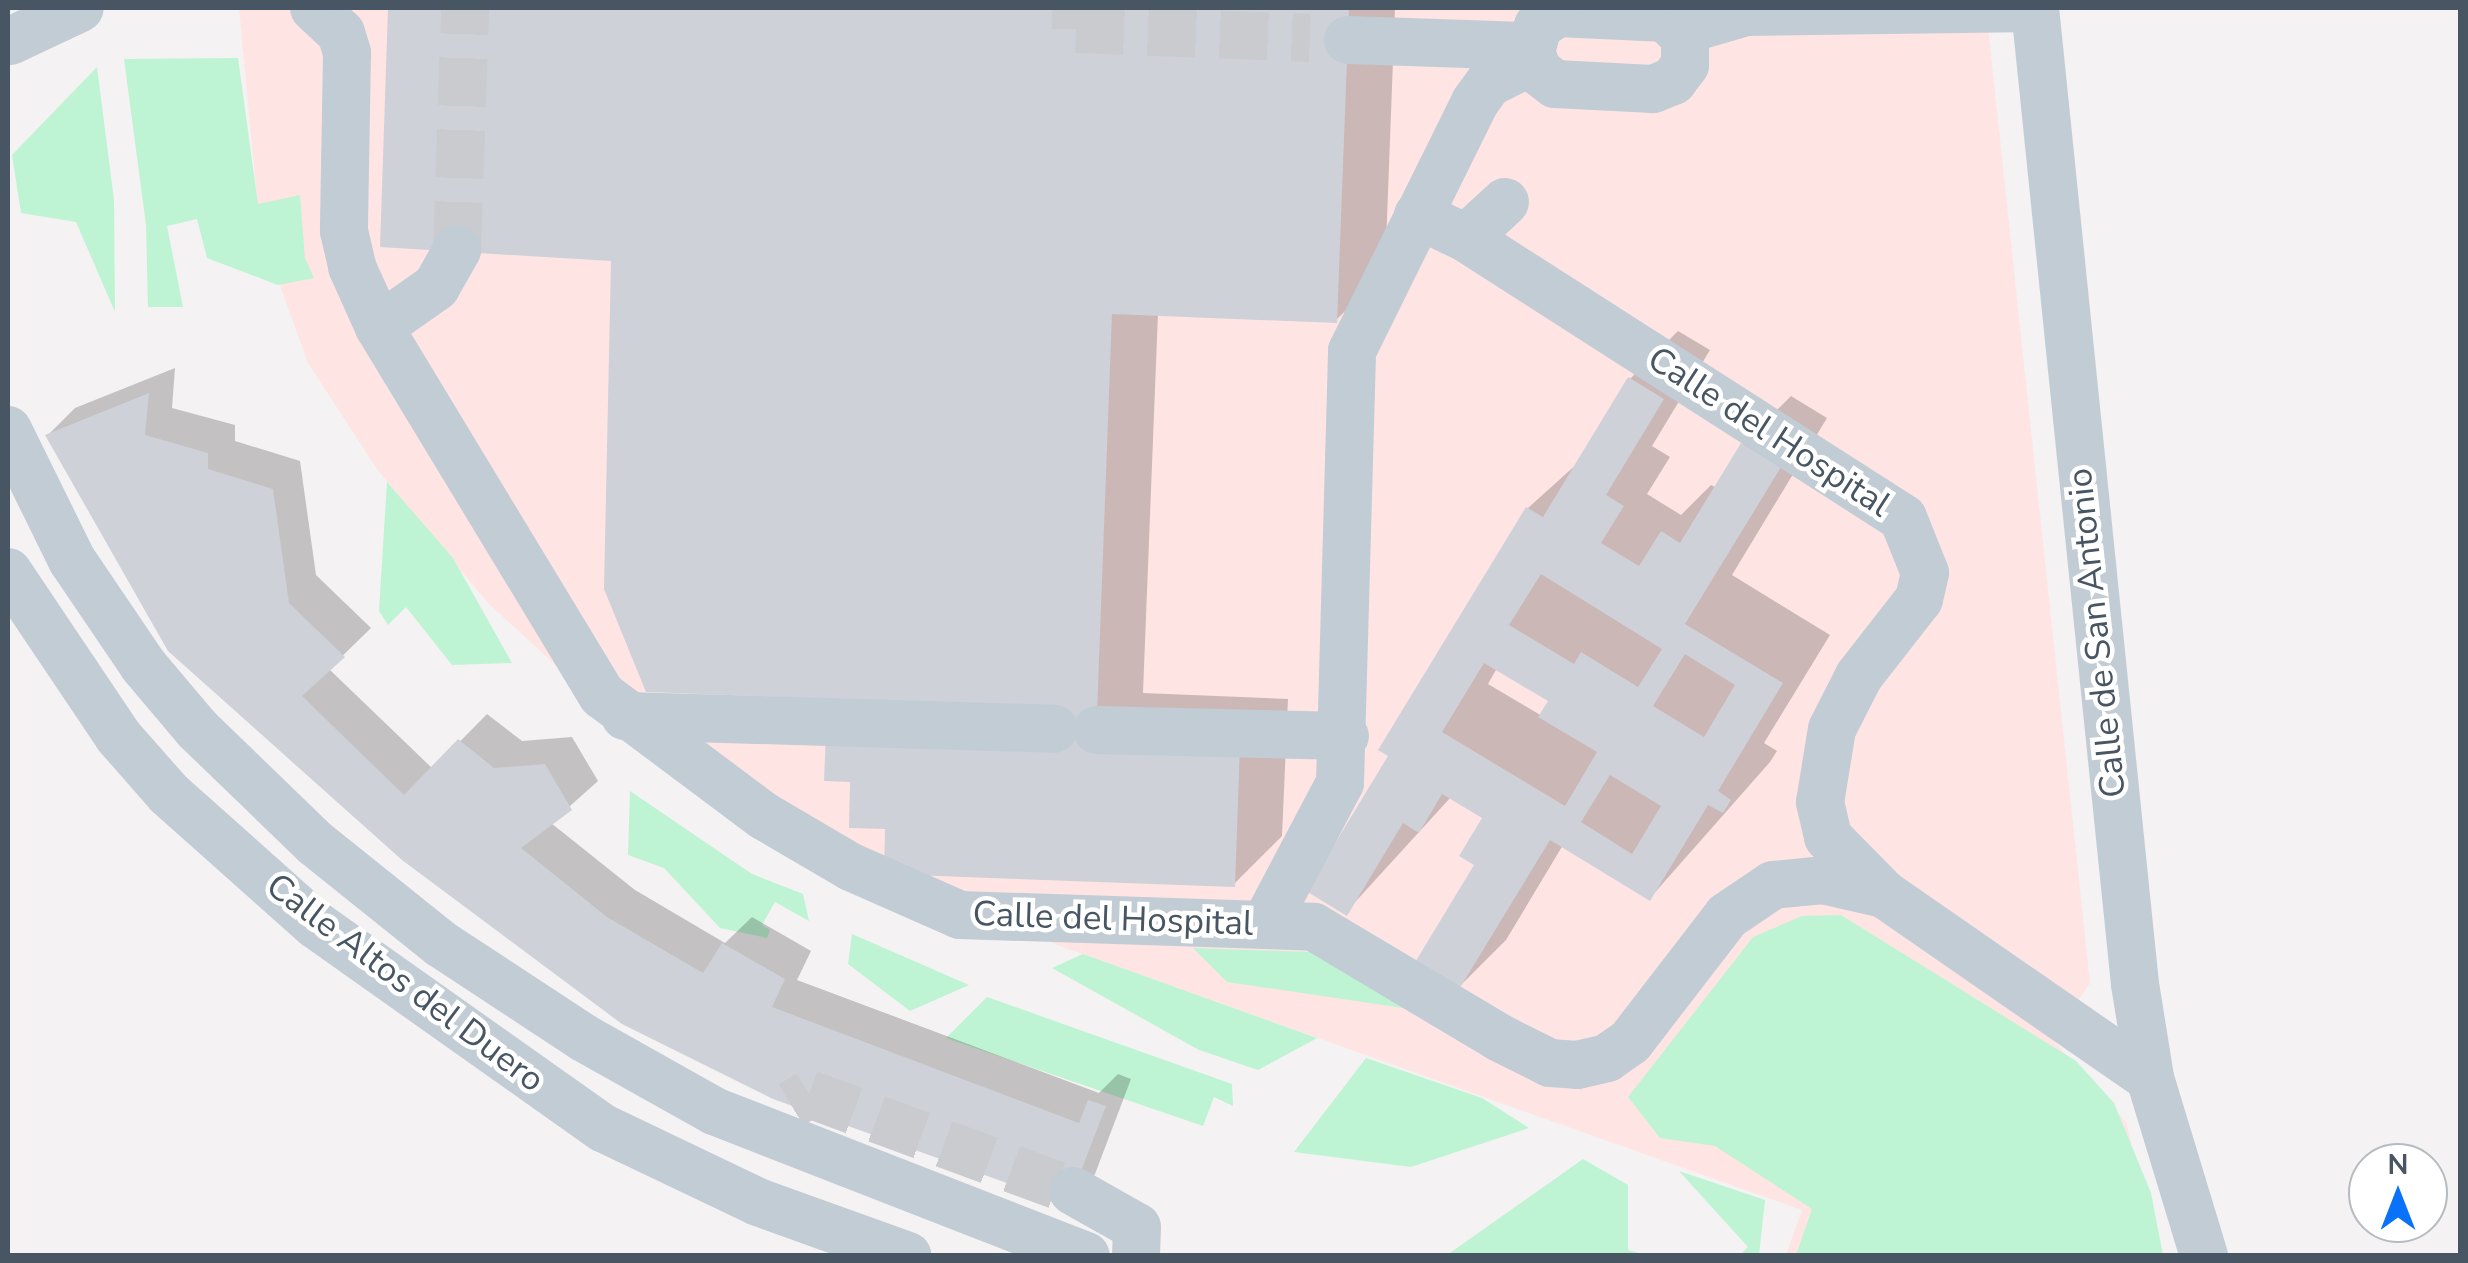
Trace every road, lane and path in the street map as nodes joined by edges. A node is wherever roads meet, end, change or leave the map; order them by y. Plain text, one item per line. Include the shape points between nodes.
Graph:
1 (80, 8) edge
2 (314, 8) edge
3 (2034, 8) edge
4 (1615, 10) edge
5 (1681, 31) junction
6 (9, 32) edge
7 (1534, 35) edge
8 (1348, 40) tunnel mouth
9 (1506, 202) dead end
10 (1418, 214) junction
11 (1466, 238) junction
12 (457, 250) tunnel mouth
13 (379, 326) junction
14 (8, 430) edge
15 (8, 572) edge
16 (624, 716) junction
17 (1344, 736) junction
18 (1884, 894) junction
19 (1265, 924) junction
20 (2150, 1078) junction
21 (1073, 1191) tunnel mouth
22 (796, 1216) junction
23 (2203, 1253) edge
24 (908, 1256) edge
25 (999, 1256) edge
26 (1086, 1256) edge
27 (1136, 1256) edge

1 - 6 street
2 - 13 street, Calle del Hospital via 340,33 347,52 344,231
3 - 5 street via 1746,12
3 - 20 street, Calle de San Antonio via 2058,280
4 - 5 street via 1657,15
4 - 7 street via 1558,13
5 - 7 street via 1685,65 1673,81 1653,88 1555,84
7 - 8 street
7 - 10 street via 1489,83
9 - 11 street
10 - 11 street, Calle del Hospital
10 - 17 street via 1352,351
11 - 18 street, Calle del Hospital via 1903,518 1925,574 1919,598 1859,676 1822,760 1820,802 1828,837
12 - 13 street via 436,287
13 - 16 street, Calle del Hospital via 602,695
14 - 26 street, Calle Altos del Duero via 72,560 143,665 197,729 315,843 441,944 649,1078 776,1119
15 - 22 street, Calle Altos del Duero via 118,736 169,794 316,925 603,1128
16 - 17 street
16 - 19 street, Calle del Hospital via 764,816 933,908 960,915
17 - 19 street via 1340,783
18 - 19 street, Calle del Hospital via 1823,880 1773,885 1727,916 1630,1042 1577,1065 1550,1063 1500,1038 1314,927
18 - 20 street, Calle del Hospital
20 - 23 street, Calle de San Antonio
21 - 27 street via 1138,1227
22 - 24 street, Calle Altos del Duero
22 - 25 street, Calle Altos del Duero via 882,1214

